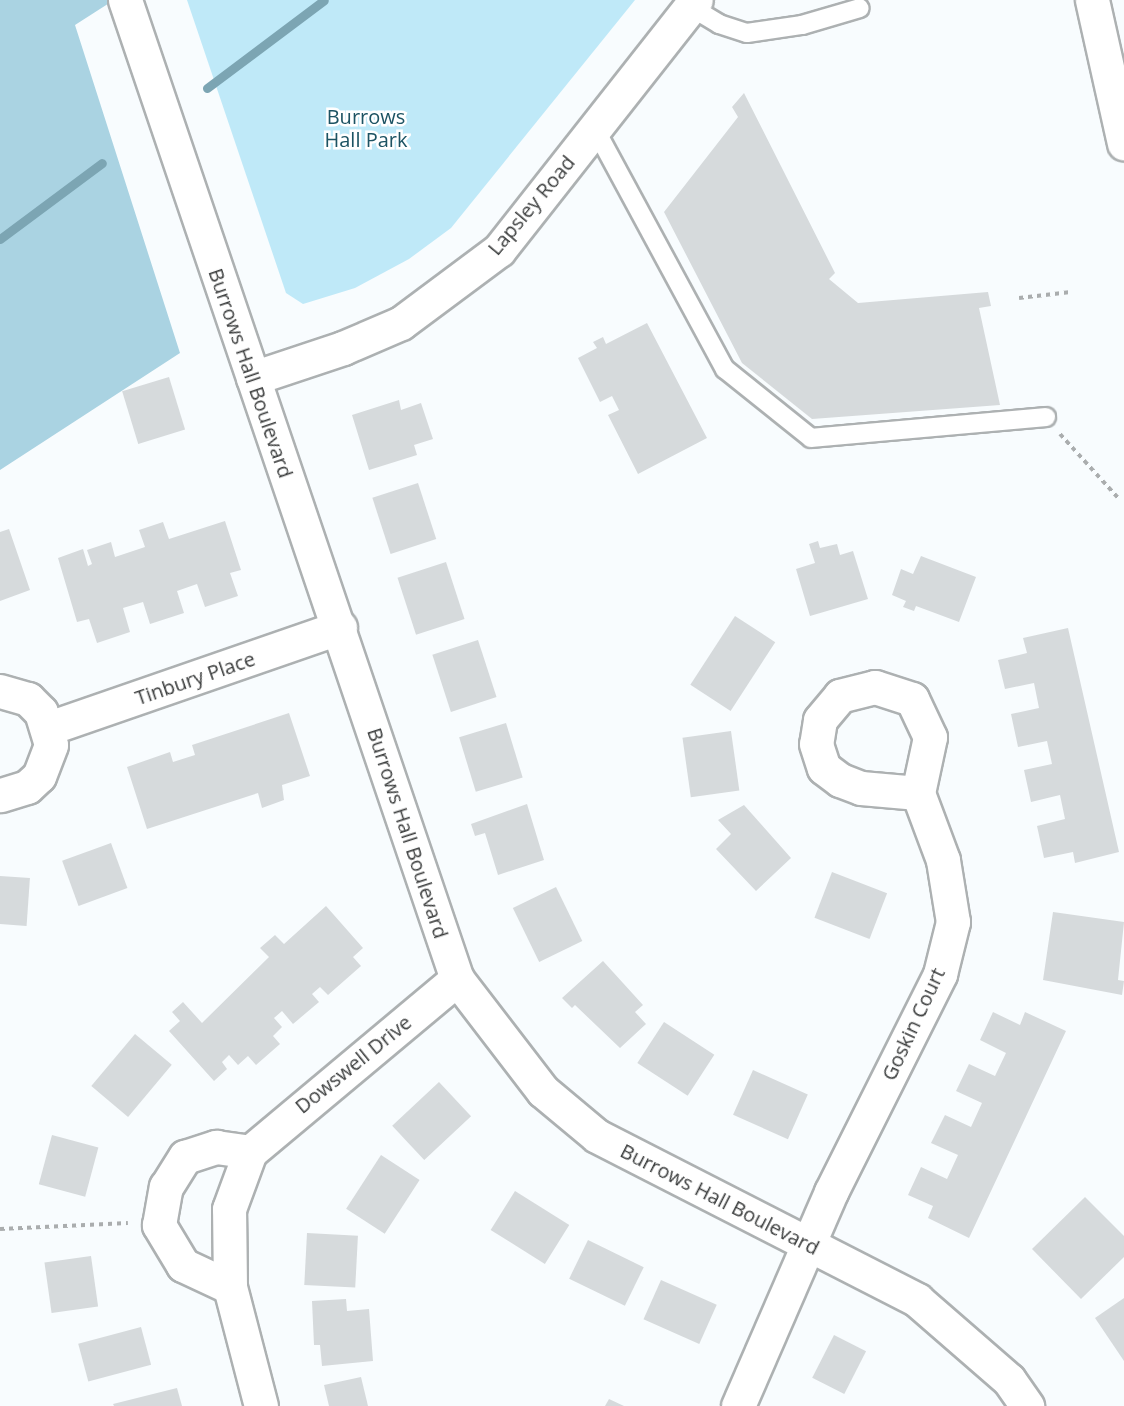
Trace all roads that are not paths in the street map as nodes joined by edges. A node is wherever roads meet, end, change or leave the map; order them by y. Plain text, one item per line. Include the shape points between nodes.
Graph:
1 (126, 0) edge
2 (1092, 0) edge
3 (693, 3) edge
4 (860, 8) dead end
5 (595, 129) junction
6 (1124, 143) edge
7 (253, 378) junction
8 (1046, 417) road end
9 (340, 627) junction
10 (0, 691) edge
11 (49, 728) junction
12 (918, 793) dead end
13 (0, 795) edge
14 (457, 979) junction
15 (250, 1152) junction
16 (807, 1244) junction
17 (230, 1287) junction
18 (261, 1406) edge
19 (738, 1406) edge
20 (1027, 1406) edge

1 - 7 street, Burrows Hall Boulevard
2 - 6 street
3 - 4 lane via 719,24 747,33 802,25
3 - 5 street, Lapsley Road
5 - 7 street, Lapsley Road via 499,250 401,323
5 - 8 lane via 725,369 811,438
7 - 9 street, Burrows Hall Boulevard
9 - 11 street, Tinbury Place
9 - 14 street, Burrows Hall Boulevard
10 - 11 street via 28,699
11 - 13 street via 48,761 39,776 27,787
12 - 16 street, Goskin Court via 943,860 953,922 940,974
14 - 15 street, Dowswell Drive
14 - 16 street, Burrows Hall Boulevard via 543,1091 597,1136
15 - 17 street, Dowswell Drive via 229,1209
15 - 17 street via 216,1147 185,1157 166,1187 159,1225 183,1265
16 - 19 street
16 - 20 street, Burrows Hall Boulevard via 917,1300 1009,1380
17 - 18 street, Dowswell Drive

